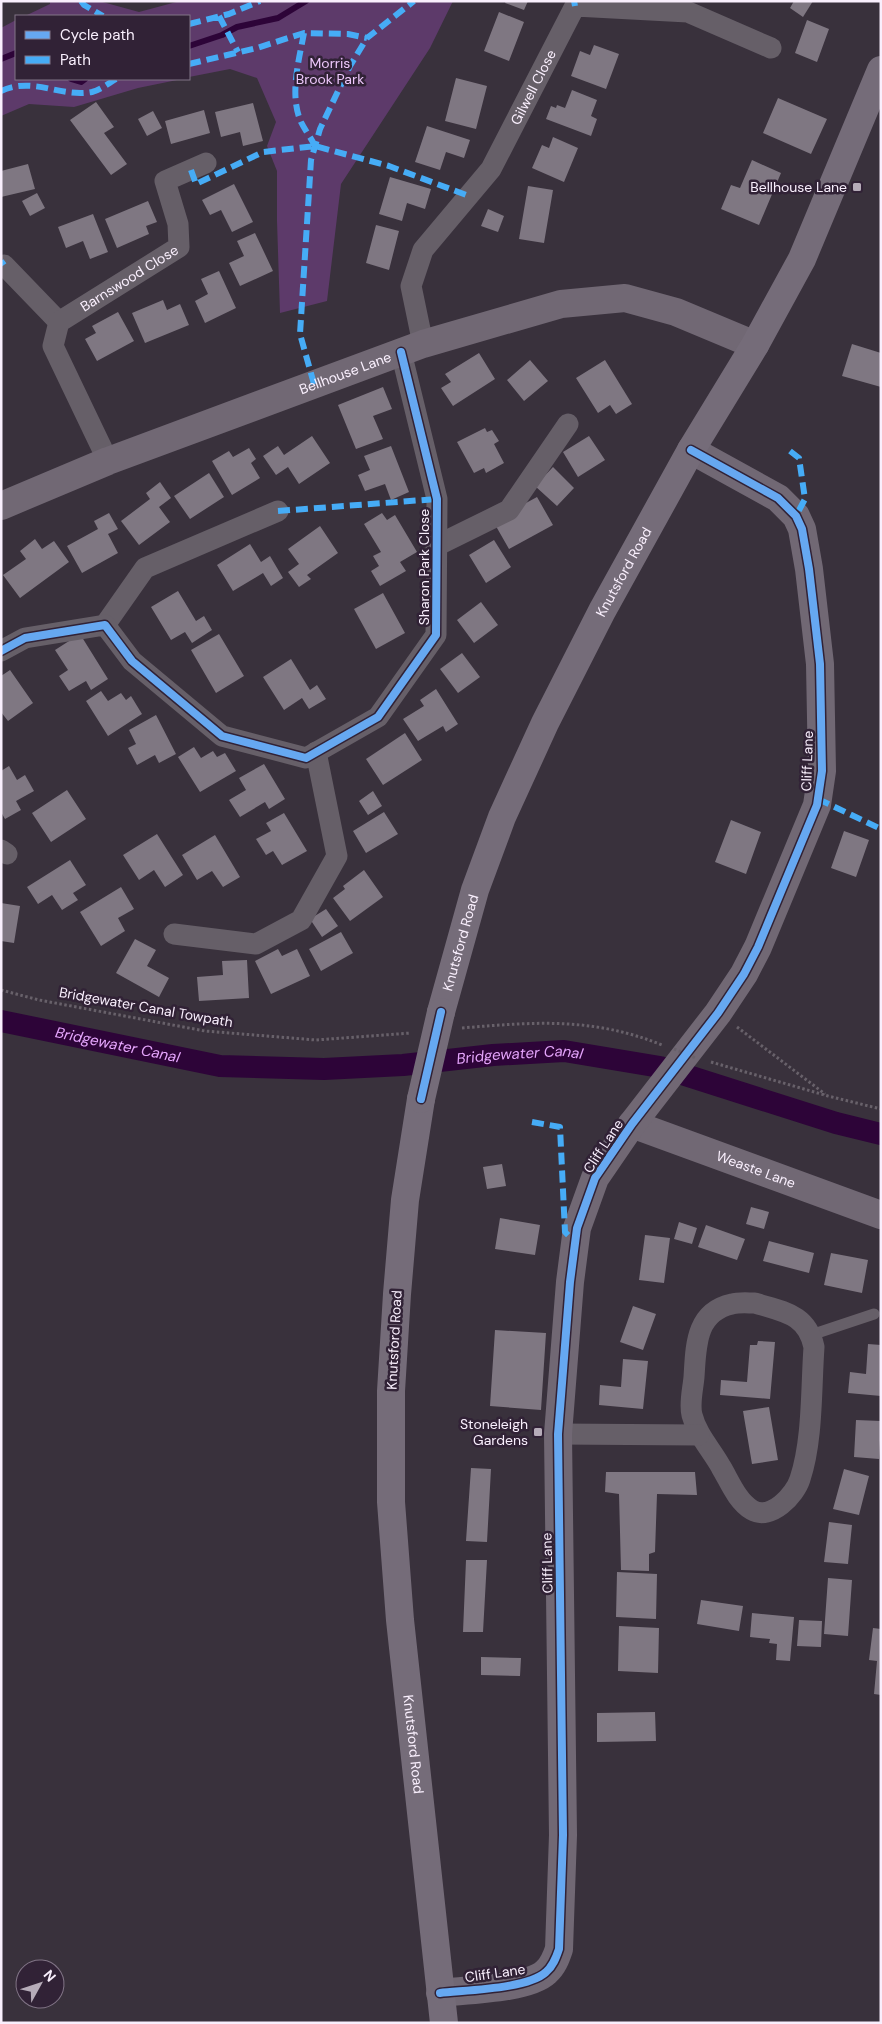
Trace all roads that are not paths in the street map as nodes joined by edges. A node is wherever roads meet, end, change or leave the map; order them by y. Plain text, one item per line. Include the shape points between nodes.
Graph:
1 (771, 48) dead end
2 (881, 70) edge
3 (206, 162) dead end
4 (4, 266) dead end
5 (59, 322) junction
6 (755, 345) junction
7 (412, 348) junction
8 (568, 424) dead end
9 (692, 450) junction
10 (108, 461) junction
11 (1, 506) edge
12 (278, 511) dead end
13 (436, 546) junction
14 (105, 625) junction
15 (1, 651) edge
16 (316, 752) junction
17 (174, 934) dead end
18 (632, 1124) junction
19 (881, 1215) edge
20 (874, 1314) dead end
21 (812, 1335) junction
22 (558, 1434) junction
23 (699, 1435) junction
24 (440, 1993) junction
25 (444, 2023) edge

1 - 7 street, Gilwell Close via 688,12 575,6 492,169 423,250 412,286
2 - 6 highway, Knutsford Road via 802,259
3 - 5 street, Barnswood Close via 165,181 178,224 179,247
4 - 5 street
5 - 10 street via 53,346
6 - 7 street, Bellhouse Lane via 676,312 625,298 561,304
6 - 9 highway, Knutsford Road
7 - 10 street, Bellhouse Lane
7 - 13 street, Sharon Park Close via 437,500
8 - 13 street, Sharon Park Close via 509,510
9 - 18 street, Cliff Lane via 778,498 796,516 802,529 820,664 822,771 817,805 744,974
9 - 24 highway, Knutsford Road, bridge via 602,611 502,817 476,890 450,1020 421,1099 405,1200 396,1294 391,1391 391,1502 400,1620
10 - 11 street, Bellhouse Lane
12 - 14 street via 145,568
13 - 16 street, Sharon Park Close via 436,635 378,717
14 - 15 street via 25,638
14 - 16 street, Sharon Park Close via 132,660 222,736 306,758
16 - 17 street via 337,856 301,920 256,944
18 - 19 street, Weaste Lane
18 - 22 street, Cliff Lane via 595,1178 578,1228 570,1282
20 - 21 lane
21 - 23 street via 793,1315 755,1303 733,1304 716,1310 706,1320 696,1340 691,1413
21 - 23 street via 814,1347 807,1451 800,1480 791,1496 780,1506 766,1512 754,1511 741,1502
22 - 23 street
22 - 24 street, Cliff Lane via 562,1835 559,1949 546,1973 528,1983
24 - 25 highway, Knutsford Road

